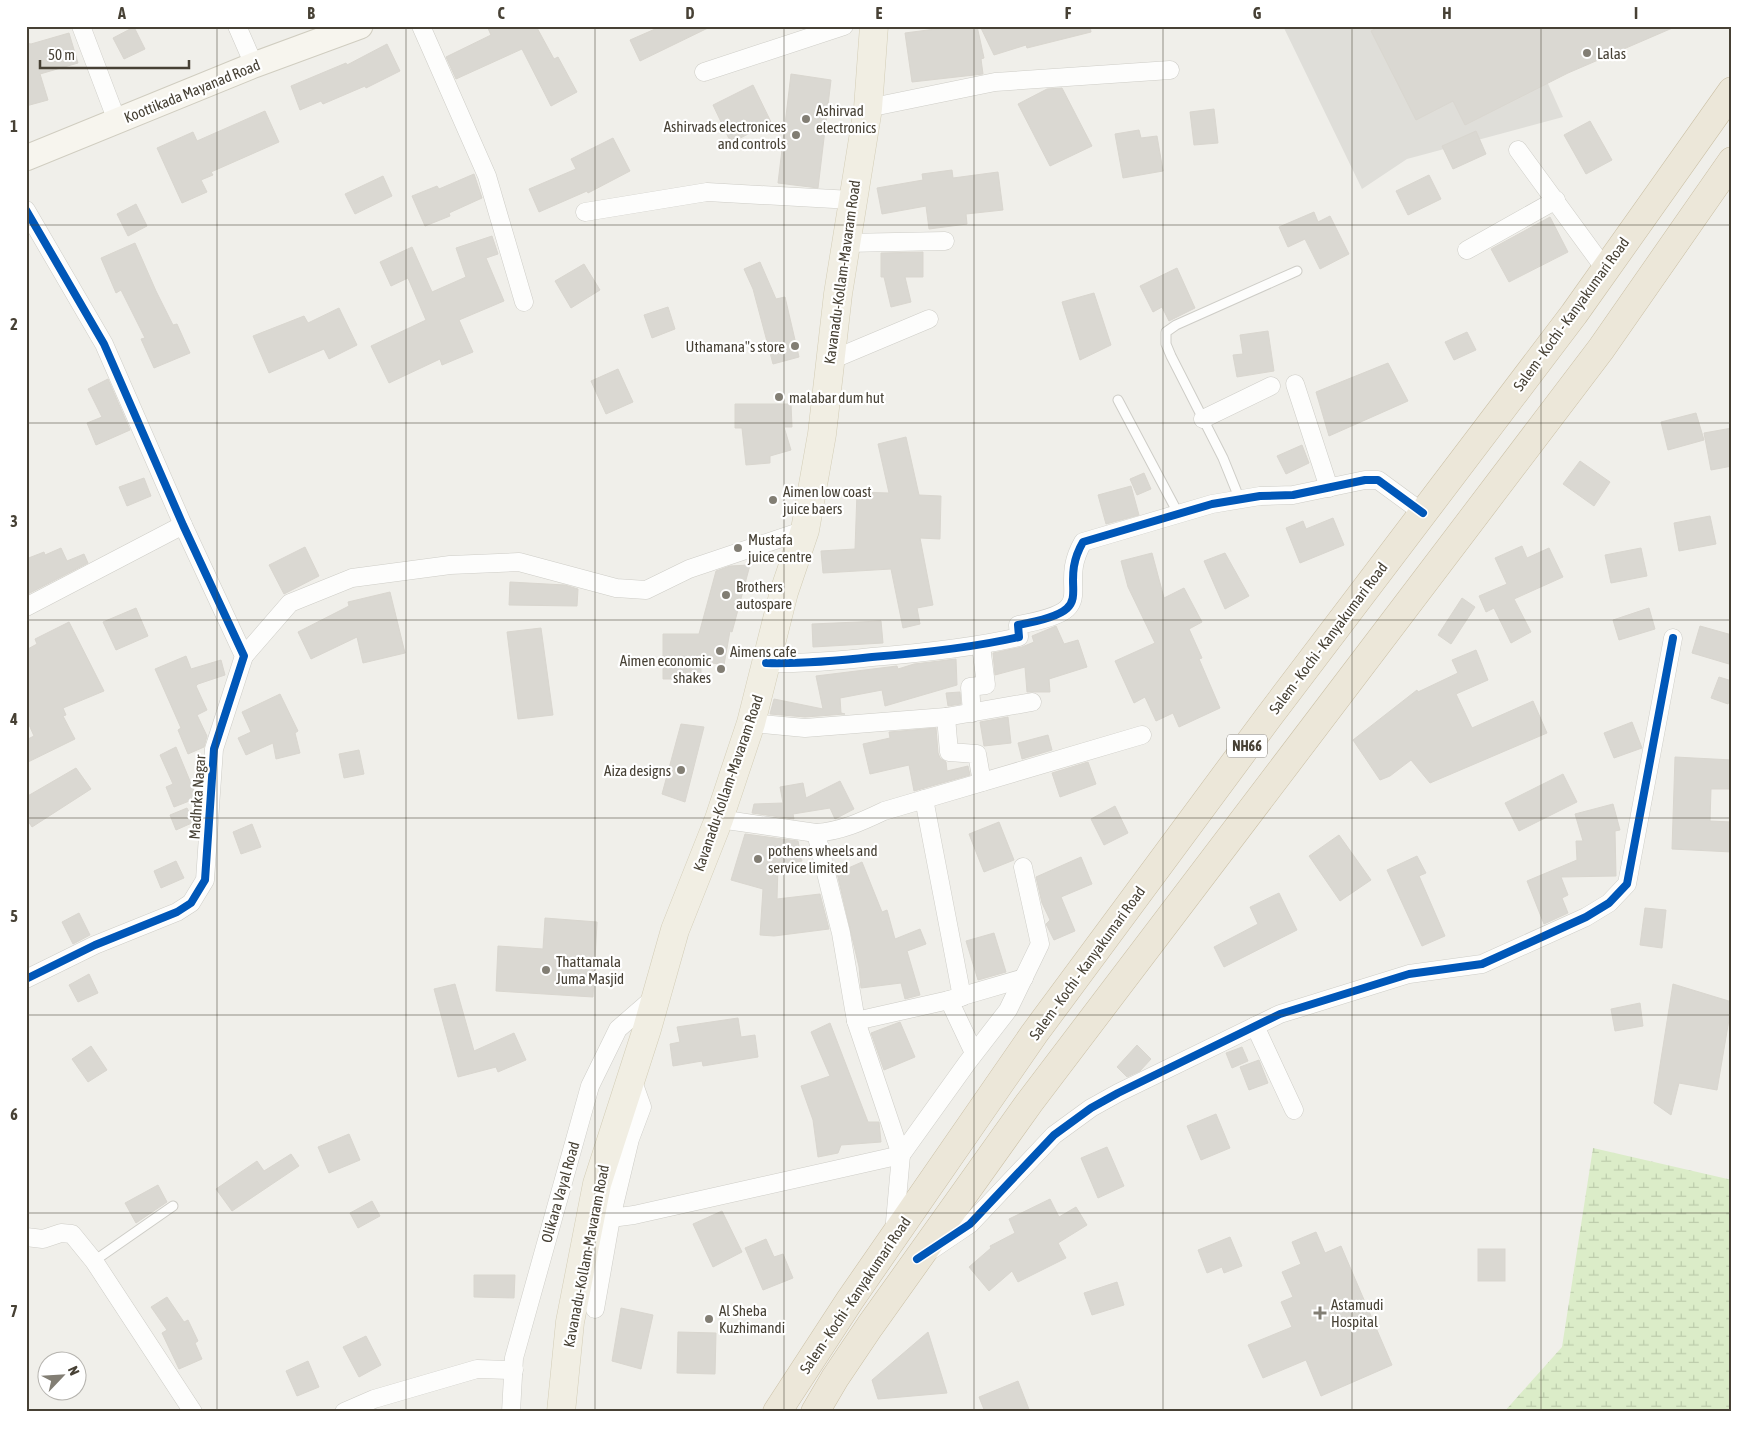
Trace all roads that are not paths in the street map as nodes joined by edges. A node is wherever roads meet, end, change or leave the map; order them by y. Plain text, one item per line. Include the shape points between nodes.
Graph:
1 (81, 26) edge
2 (237, 26) edge
3 (360, 26) edge
4 (421, 26) edge
5 (844, 26) edge
6 (874, 26) edge
7 (254, 65) junction
8 (1170, 70) dead end
9 (704, 72) dead end
10 (1732, 91) edge
11 (868, 108) junction
12 (117, 121) junction
13 (1518, 150) dead end
14 (28, 152) edge
15 (1732, 161) edge
16 (852, 200) junction
17 (1556, 200) junction
18 (26, 210) edge
19 (585, 212) dead end
20 (945, 241) dead end
21 (845, 243) junction
22 (1467, 250) dead end
23 (1605, 269) junction
24 (1297, 271) dead end
25 (524, 302) dead end
26 (929, 319) dead end
27 (829, 361) junction
28 (1295, 384) dead end
29 (1271, 386) dead end
30 (1118, 400) dead end
31 (1202, 418) junction
32 (1329, 488) junction
33 (1240, 500) junction
34 (1178, 513) junction
35 (1423, 513) junction
36 (183, 525) junction
37 (805, 530) junction
38 (26, 608) edge
39 (1673, 638) dead end
40 (981, 646) junction
41 (244, 656) junction
42 (766, 663) junction
43 (1032, 702) dead end
44 (972, 713) junction
45 (946, 717) junction
46 (751, 723) junction
47 (1142, 735) dead end
48 (982, 782) junction
49 (924, 799) junction
50 (719, 818) junction
51 (816, 833) junction
52 (1023, 867) dead end
53 (1024, 978) junction
54 (26, 979) edge
55 (658, 994) junction
56 (955, 998) junction
57 (856, 1021) junction
58 (1255, 1026) junction
59 (974, 1053) junction
60 (631, 1075) junction
61 (1294, 1110) dead end
62 (901, 1155) junction
63 (173, 1206) dead end
64 (611, 1218) junction
65 (26, 1237) edge
66 (894, 1237) junction
67 (917, 1259) junction
68 (94, 1260) junction
69 (595, 1309) dead end
70 (514, 1370) junction
71 (193, 1412) edge
72 (344, 1412) edge
73 (510, 1412) edge
74 (560, 1412) edge
75 (778, 1412) edge
76 (815, 1412) edge

1 - 12 street
2 - 7 street
3 - 7 main road, Koottikada Mayanad Road
4 - 25 street via 486,176
5 - 9 street
6 - 11 main road, Kavanadu-Kollam-Mavaram Road
7 - 12 main road, Koottikada Mayanad Road
8 - 11 street via 995,82
10 - 23 highway, Salem - Kochi - Kanyakumari Road / NH66
11 - 16 main road, Kavanadu-Kollam-Mavaram Road
12 - 14 main road, Koottikada Mayanad Road
13 - 17 street
15 - 67 highway, Salem - Kochi - Kanyakumari Road / NH66 via 1601,349 1029,1103
16 - 19 street via 706,192
16 - 21 main road, Kavanadu-Kollam-Mavaram Road
17 - 22 street
17 - 23 street
18 - 36 street via 104,344
20 - 21 street
21 - 27 main road, Kavanadu-Kollam-Mavaram Road
23 - 35 highway, Salem - Kochi - Kanyakumari Road / NH66
24 - 31 lane via 1166,332 1171,356
26 - 27 street
27 - 37 main road, Kavanadu-Kollam-Mavaram Road via 822,434
28 - 32 street
29 - 31 street
30 - 34 lane
31 - 33 lane
32 - 33 street
32 - 35 street via 1378,480
33 - 34 street
34 - 40 street via 1083,542 1074,566 1074,599 1066,611 1018,625 1019,637
35 - 66 highway, Salem - Kochi - Kanyakumari Road / NH66 via 1034,1034
36 - 38 street
36 - 41 street
37 - 41 street via 689,570 646,590 616,588 519,562 450,565 352,578 290,603
37 - 42 main road, Kavanadu-Kollam-Mavaram Road via 784,592
39 - 58 street via 1626,884 1609,903 1586,917 1482,964 1410,974 1280,1014
40 - 42 street via 796,664
40 - 44 street via 986,685 970,687
41 - 54 street, Madhrka Nagar via 214,749 205,880 191,903
42 - 46 main road, Kavanadu-Kollam-Mavaram Road
43 - 44 street
44 - 45 street
45 - 46 street via 805,728
45 - 48 street via 949,752 977,754
46 - 50 main road, Kavanadu-Kollam-Mavaram Road
47 - 48 street
48 - 49 street
49 - 51 street via 884,811 845,829
49 - 56 street
50 - 51 street
50 - 55 main road, Kavanadu-Kollam-Mavaram Road via 675,930
51 - 57 street via 841,933
52 - 53 street via 1040,944
53 - 56 street
53 - 59 street via 1008,1010
55 - 60 main road, Kavanadu-Kollam-Mavaram Road
55 - 70 street, Olikara Vayal Road via 618,1029 590,1086 541,1257 514,1358
56 - 57 street
56 - 59 street
57 - 62 street
58 - 61 street
58 - 67 street via 1091,1108 1054,1135 970,1224
59 - 62 street
60 - 64 street via 642,1107 630,1140
60 - 74 main road, Kavanadu-Kollam-Mavaram Road via 597,1184 570,1322
62 - 64 street
62 - 66 street
63 - 68 lane
64 - 69 street
65 - 68 street via 72,1234
66 - 75 highway, Salem - Kochi - Kanyakumari Road / NH66
67 - 76 highway, Salem - Kochi - Kanyakumari Road / NH66
68 - 71 street
70 - 72 street via 477,1369 374,1399
70 - 73 street, Olikara Vayal Road

